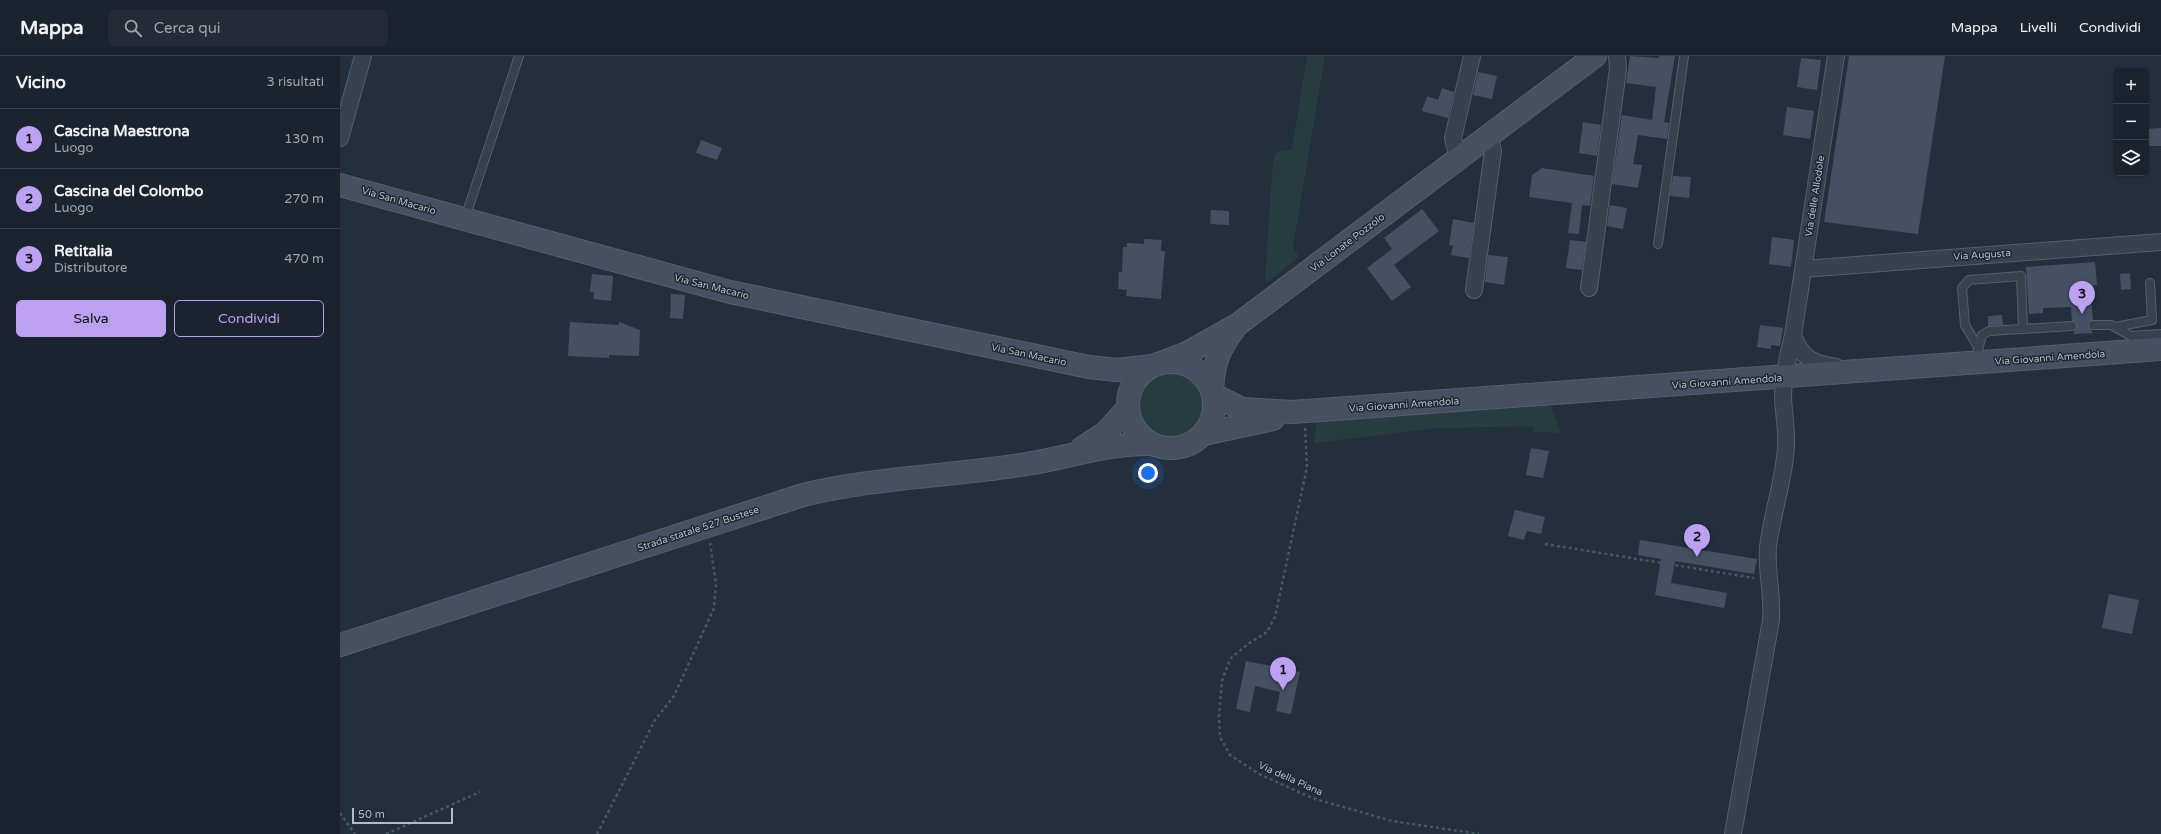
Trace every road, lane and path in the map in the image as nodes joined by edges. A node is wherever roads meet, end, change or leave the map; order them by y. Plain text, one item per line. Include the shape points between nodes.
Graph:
1 (363, 56) edge
2 (519, 56) edge
3 (1472, 56) edge
4 (1595, 56) edge
5 (1617, 56) edge
6 (1684, 56) edge
7 (1836, 56) edge
8 (1489, 135) junction
9 (340, 138) edge
10 (1458, 158) junction
11 (340, 185) edge
12 (464, 219) junction
13 (2161, 242) edge
14 (1658, 244) dead end
15 (1803, 269) junction
16 (2150, 284) dead end
17 (1589, 288) dead end
18 (1474, 290) dead end
19 (1237, 325) junction
20 (2093, 325) dead end
21 (2072, 326) dead end
22 (2115, 327) junction
23 (2023, 329) junction
24 (2161, 334) edge
25 (1793, 335) junction
26 (2161, 349) edge
27 (1978, 355) junction
28 (1158, 364) junction
29 (1089, 367) junction
30 (1879, 370) junction
31 (1785, 377) junction
32 (1213, 392) junction
33 (1128, 407) junction
34 (1299, 412) junction
35 (1204, 434) junction
36 (1152, 444) junction
37 (1067, 456) junction
38 (708, 525) junction
39 (1545, 544) dead end
40 (1769, 580) junction
41 (340, 645) edge
42 (480, 792) dead end
43 (340, 813) edge
44 (355, 834) edge
45 (386, 834) edge
46 (596, 834) edge
47 (1479, 834) edge
48 (1733, 834) edge

1 - 9 street
2 - 12 lane
3 - 10 street via 1453,138
4 - 8 main road, Via Lonate Pozzolo
5 - 17 street via 1618,69
6 - 14 lane
7 - 15 street, Via delle Allodole
8 - 10 main road, Via Lonate Pozzolo
8 - 18 street via 1493,150
10 - 19 main road, Via Lonate Pozzolo
11 - 12 main road, Via San Macario
12 - 29 main road, Via San Macario via 730,292
13 - 15 street, Via Augusta
15 - 25 street, Via delle Allodole
16 - 22 lane via 2152,320
19 - 28 main road via 1187,353
19 - 32 main road via 1218,351 1214,366
20 - 22 lane
21 - 23 lane
22 - 24 lane via 2128,335
23 - 27 lane via 1986,332 1982,335
23 - 27 lane via 2021,276 1969,280 1962,288 1964,322
25 - 30 street via 1802,354 1814,363
25 - 31 street, Via delle Allodole
26 - 27 main road, Via Giovanni Amendola
27 - 30 main road, Via Giovanni Amendola
28 - 29 main road, Via San Macario via 1117,370
28 - 32 main road via 1181,363 1197,370 1206,378
28 - 33 main road via 1135,381
29 - 33 main road via 1111,382
30 - 31 main road, Via Giovanni Amendola
31 - 34 main road, Via Giovanni Amendola
31 - 40 street, Via delle Allodole via 1786,447 1783,476 1768,548
32 - 34 main road via 1242,409
32 - 35 main road via 1214,416
33 - 36 main road via 1135,429
33 - 37 main road via 1105,433
34 - 35 main road
34 - 47 path, Via della Piana via 1307,467 1275,617 1267,632 1230,659 1222,681 1220,737 1230,755 1259,774 1312,798 1392,821
35 - 36 main road via 1180,448
36 - 37 main road, Strada statale 527 Bustese via 1123,444
37 - 38 main road, Strada statale 527 Bustese via 1019,466 871,482 824,490
38 - 41 main road, Strada statale 527 Bustese
38 - 46 path via 716,584 714,608 674,696 655,720
39 - 40 path
40 - 48 street, Via delle Allodole via 1771,620
42 - 45 path
43 - 44 path

